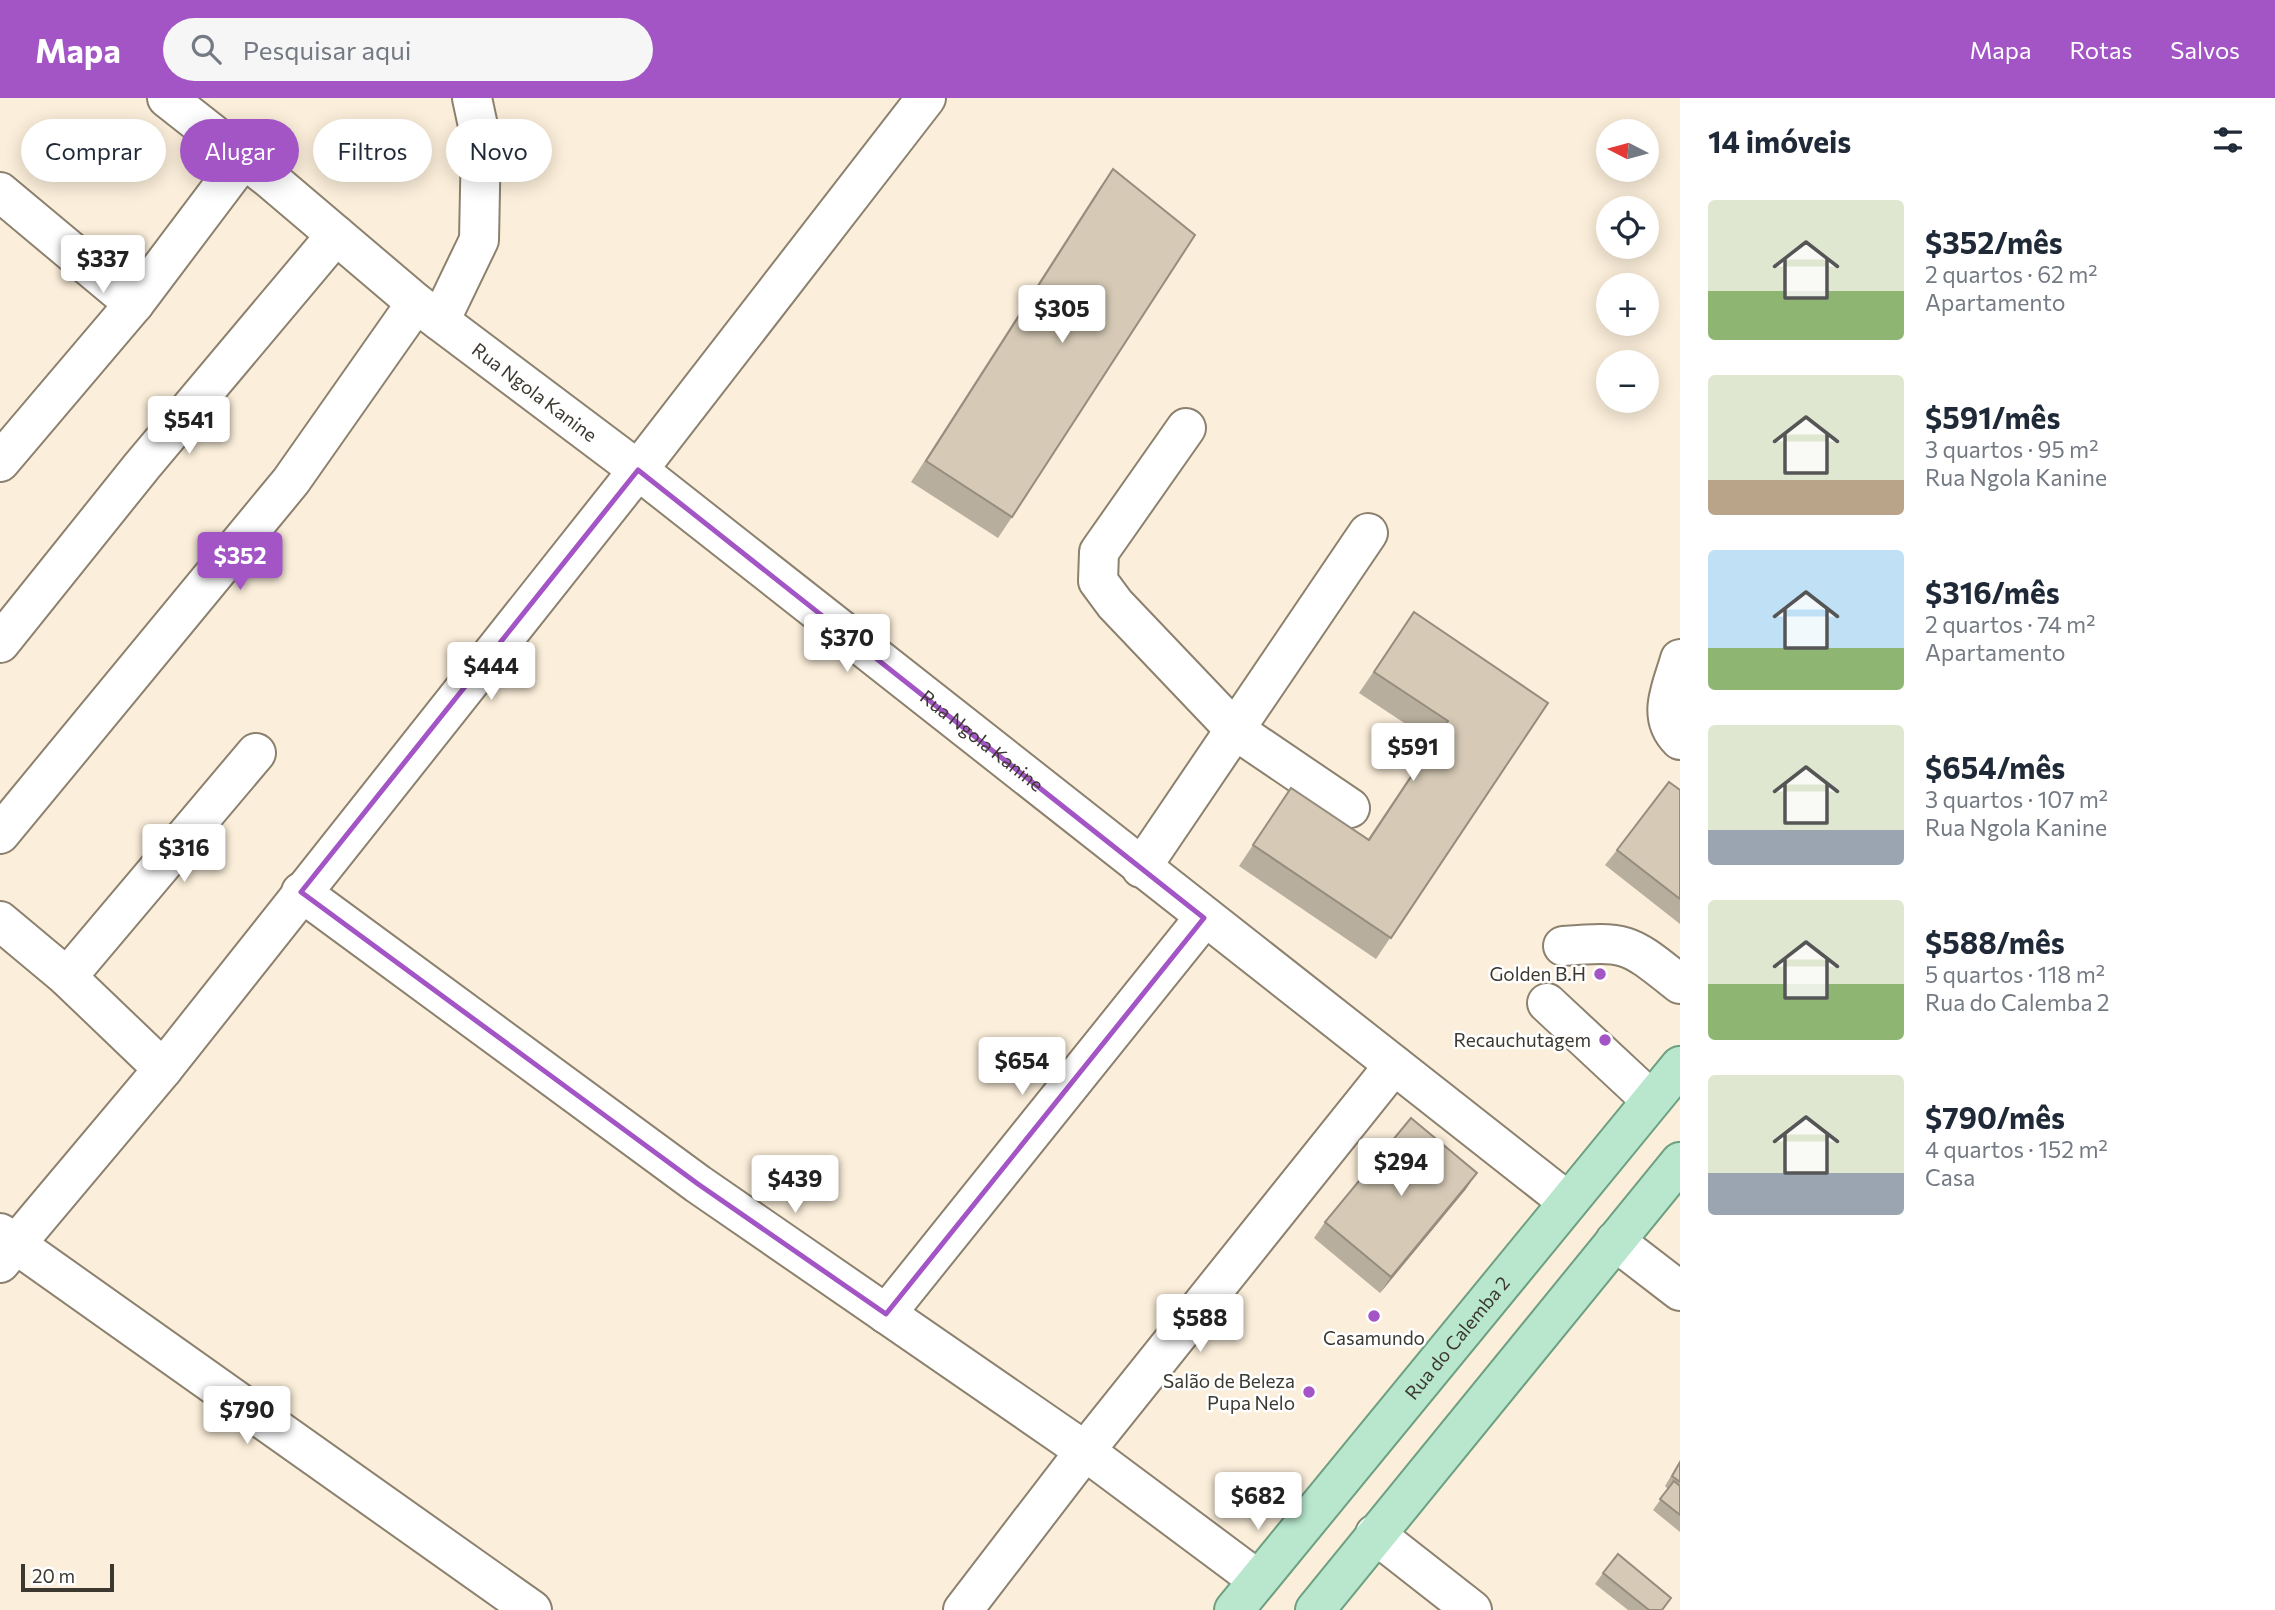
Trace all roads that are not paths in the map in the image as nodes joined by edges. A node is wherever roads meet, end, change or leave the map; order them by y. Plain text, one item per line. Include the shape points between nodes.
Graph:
1 (167, 98) edge
2 (472, 98) edge
3 (926, 98) edge
4 (194, 119) edge
5 (226, 182) edge
6 (273, 182) edge
7 (0, 192) edge
8 (336, 235) junction
9 (134, 304) junction
10 (428, 312) junction
11 (1186, 428) dead end
12 (7, 440) edge
13 (638, 470) junction
14 (1368, 533) dead end
15 (0, 643) edge
16 (1680, 659) edge
17 (1236, 730) junction
18 (1680, 740) edge
19 (256, 753) dead end
20 (1350, 807) dead end
21 (0, 834) edge
22 (1141, 868) junction
23 (301, 892) junction
24 (1204, 918) junction
25 (0, 922) edge
26 (1563, 946) dead end
27 (66, 977) junction
28 (1680, 984) edge
29 (1547, 1003) dead end
30 (1394, 1065) junction
31 (1680, 1066) edge
32 (163, 1069) junction
33 (1651, 1100) junction
34 (1680, 1162) edge
35 (1566, 1201) junction
36 (1615, 1241) junction
37 (5, 1247) edge
38 (1680, 1291) edge
39 (886, 1314) junction
40 (1085, 1451) junction
41 (1375, 1534) junction
42 (1258, 1580) junction
43 (532, 1610) edge
44 (964, 1610) edge
45 (1234, 1610) edge
46 (1315, 1610) edge
47 (1472, 1610) edge

1 - 4 street, Rua Ngola Kanine
2 - 10 street via 481,140 480,240
3 - 13 street
5 - 9 street
6 - 8 street, Rua Ngola Kanine
7 - 9 street
8 - 10 street, Rua Ngola Kanine
8 - 15 street
9 - 12 street
10 - 13 street, Rua Ngola Kanine
10 - 21 street
11 - 17 street via 1099,552 1098,581
13 - 22 street, Rua Ngola Kanine
13 - 23 street
14 - 17 street
16 - 18 street via 1665,714
17 - 20 street
17 - 22 street
19 - 27 street
22 - 24 street, Rua Ngola Kanine
23 - 32 street
23 - 39 street via 698,1184
24 - 30 street, Rua Ngola Kanine
24 - 39 street
25 - 27 street
26 - 28 street via 1608,942 1634,947
27 - 32 street
29 - 33 street
30 - 35 street, Rua Ngola Kanine
30 - 40 street
31 - 33 main road, Rua do Calemba 2
32 - 37 street
33 - 35 main road, Rua do Calemba 2
34 - 36 main road
35 - 42 main road, Rua do Calemba 2
36 - 38 street
36 - 41 main road
37 - 43 street
39 - 40 street
40 - 42 street
40 - 44 street
41 - 46 main road
41 - 47 street
42 - 45 main road, Rua do Calemba 2

